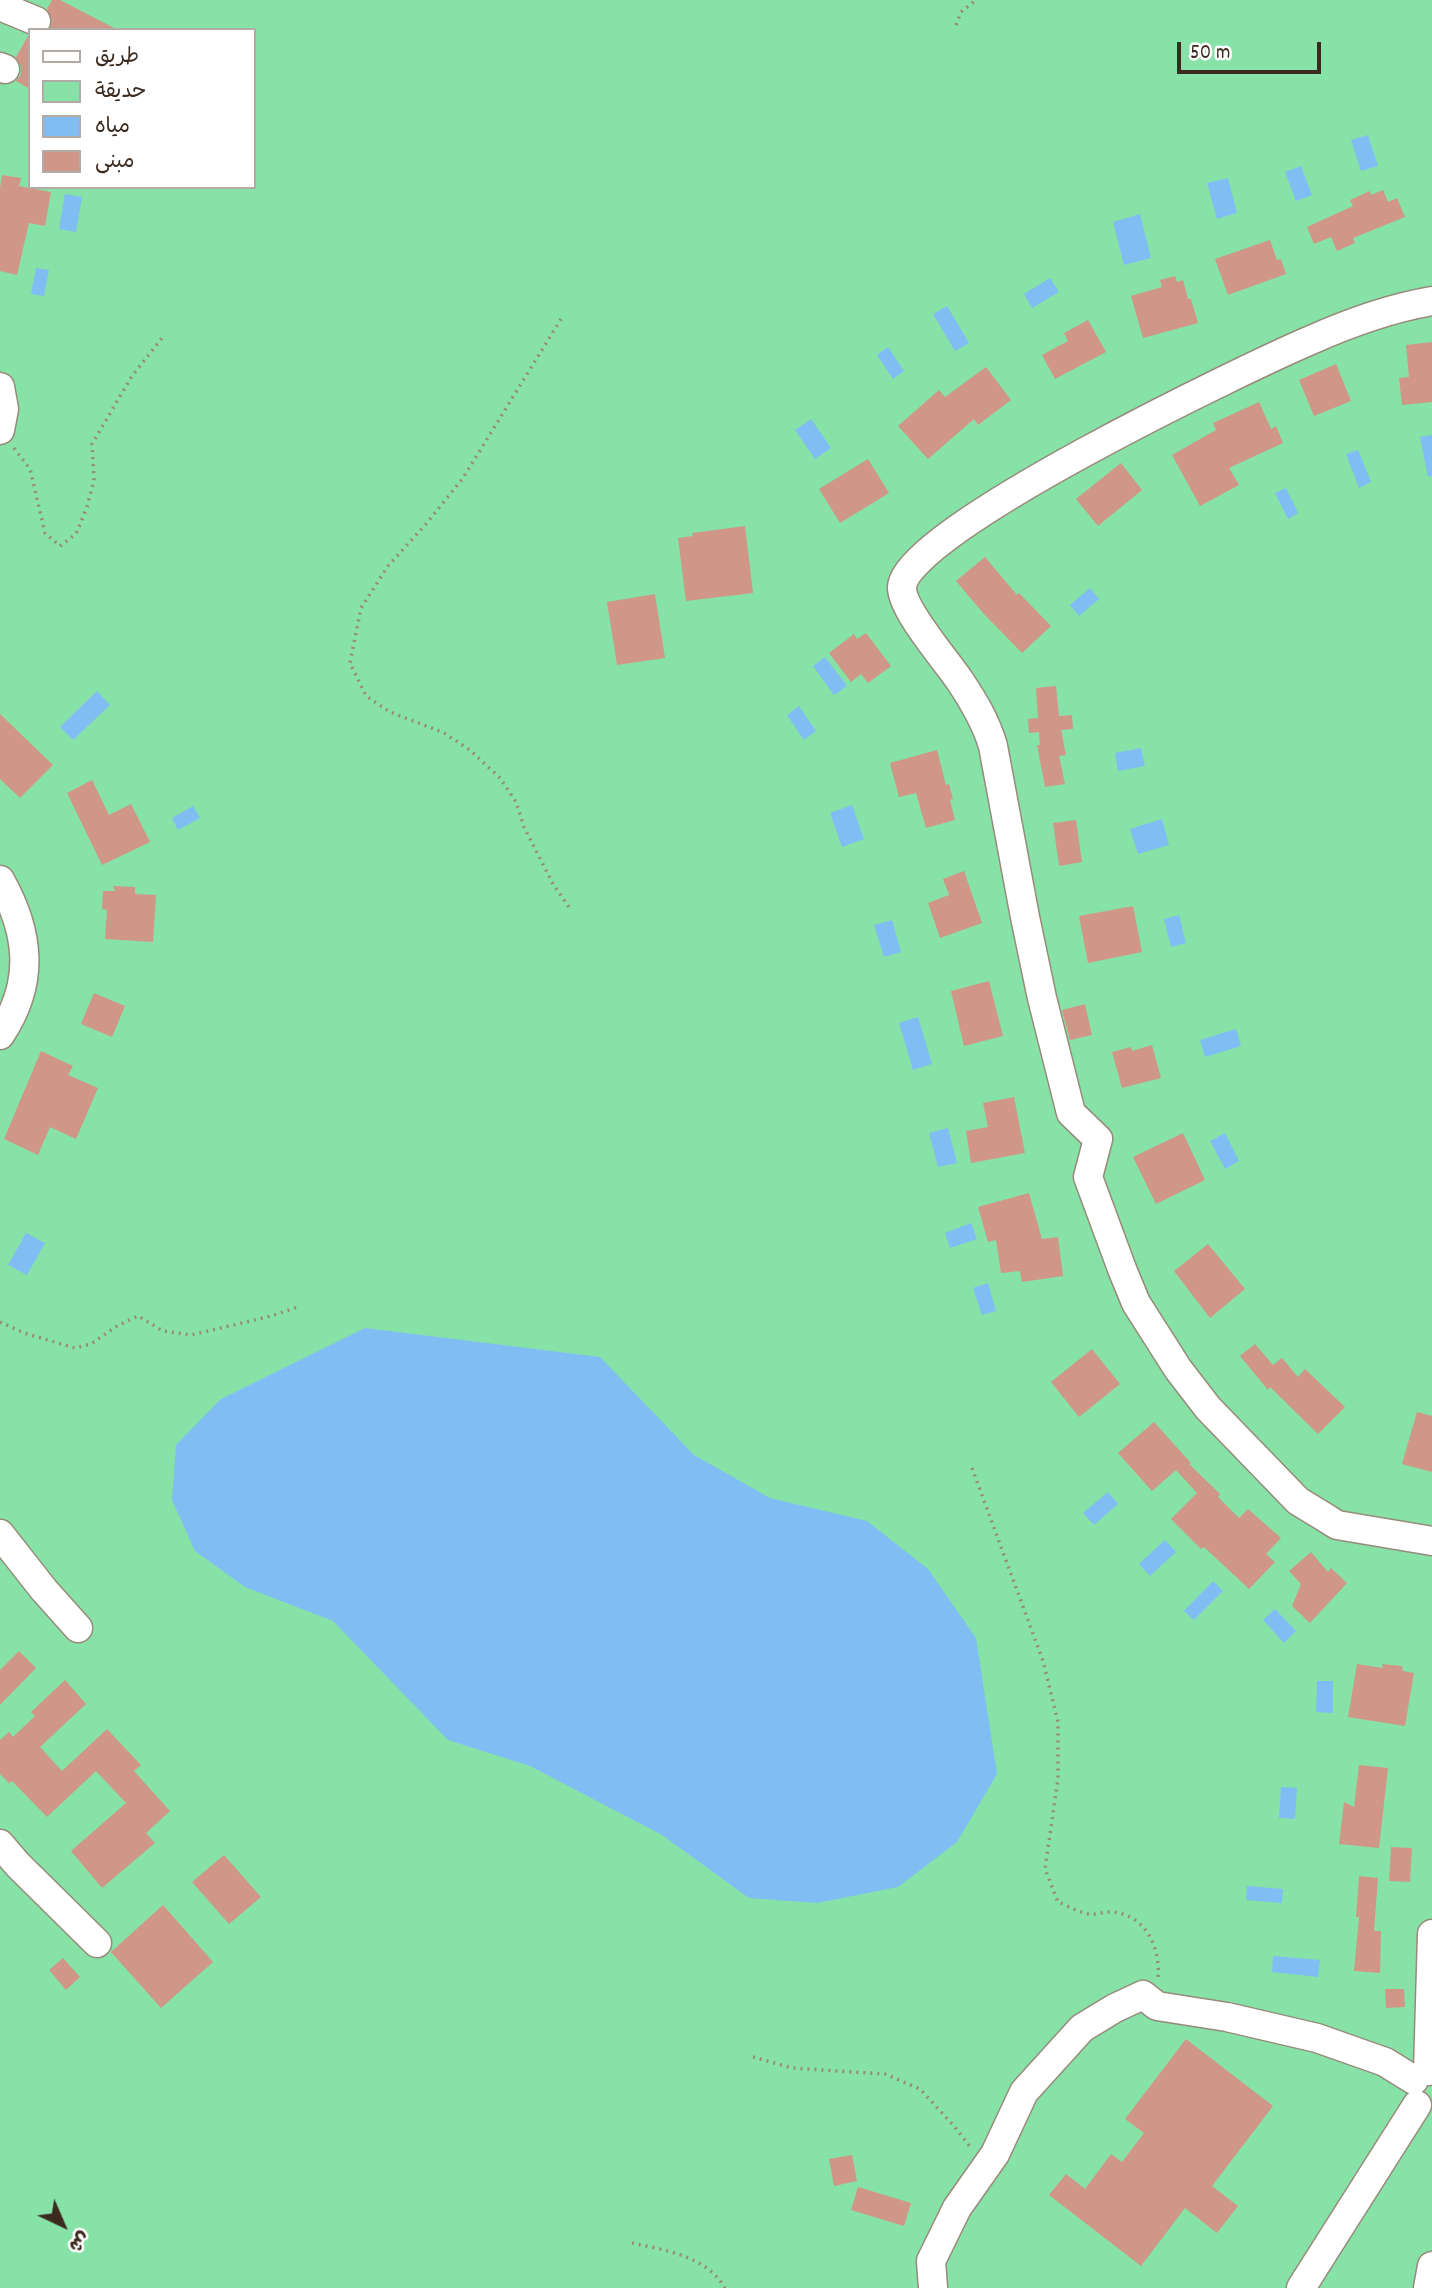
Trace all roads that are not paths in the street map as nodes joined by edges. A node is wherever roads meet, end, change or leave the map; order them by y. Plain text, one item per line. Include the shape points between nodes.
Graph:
1 (0, 6) edge
2 (36, 21) dead end
3 (1432, 301) edge
4 (0, 387) edge
5 (5, 435) edge
6 (0, 880) edge
7 (0, 1035) edge
8 (0, 1534) edge
9 (1432, 1541) edge
10 (78, 1629) dead end
11 (0, 1844) edge
12 (1432, 1934) edge
13 (97, 1943) dead end
14 (1425, 2087) edge
15 (1432, 2266) edge
16 (933, 2288) edge
17 (1301, 2288) edge
18 (1428, 2288) edge

1 - 2 street
3 - 9 street via 1312,339 1076,457 942,540 910,570 902,587 906,606 987,726 1039,984 1071,1114 1098,1139 1088,1177 1136,1303 1209,1408 1298,1501 1337,1525
4 - 5 street
6 - 7 street via 25,947 25,972 21,994
8 - 10 street
11 - 13 street
12 - 14 street
14 - 16 street via 1385,2062 1317,2038 1157,2006 1143,1995 1082,2028 1024,2092 995,2154 957,2208 931,2261
14 - 17 street
15 - 18 street

